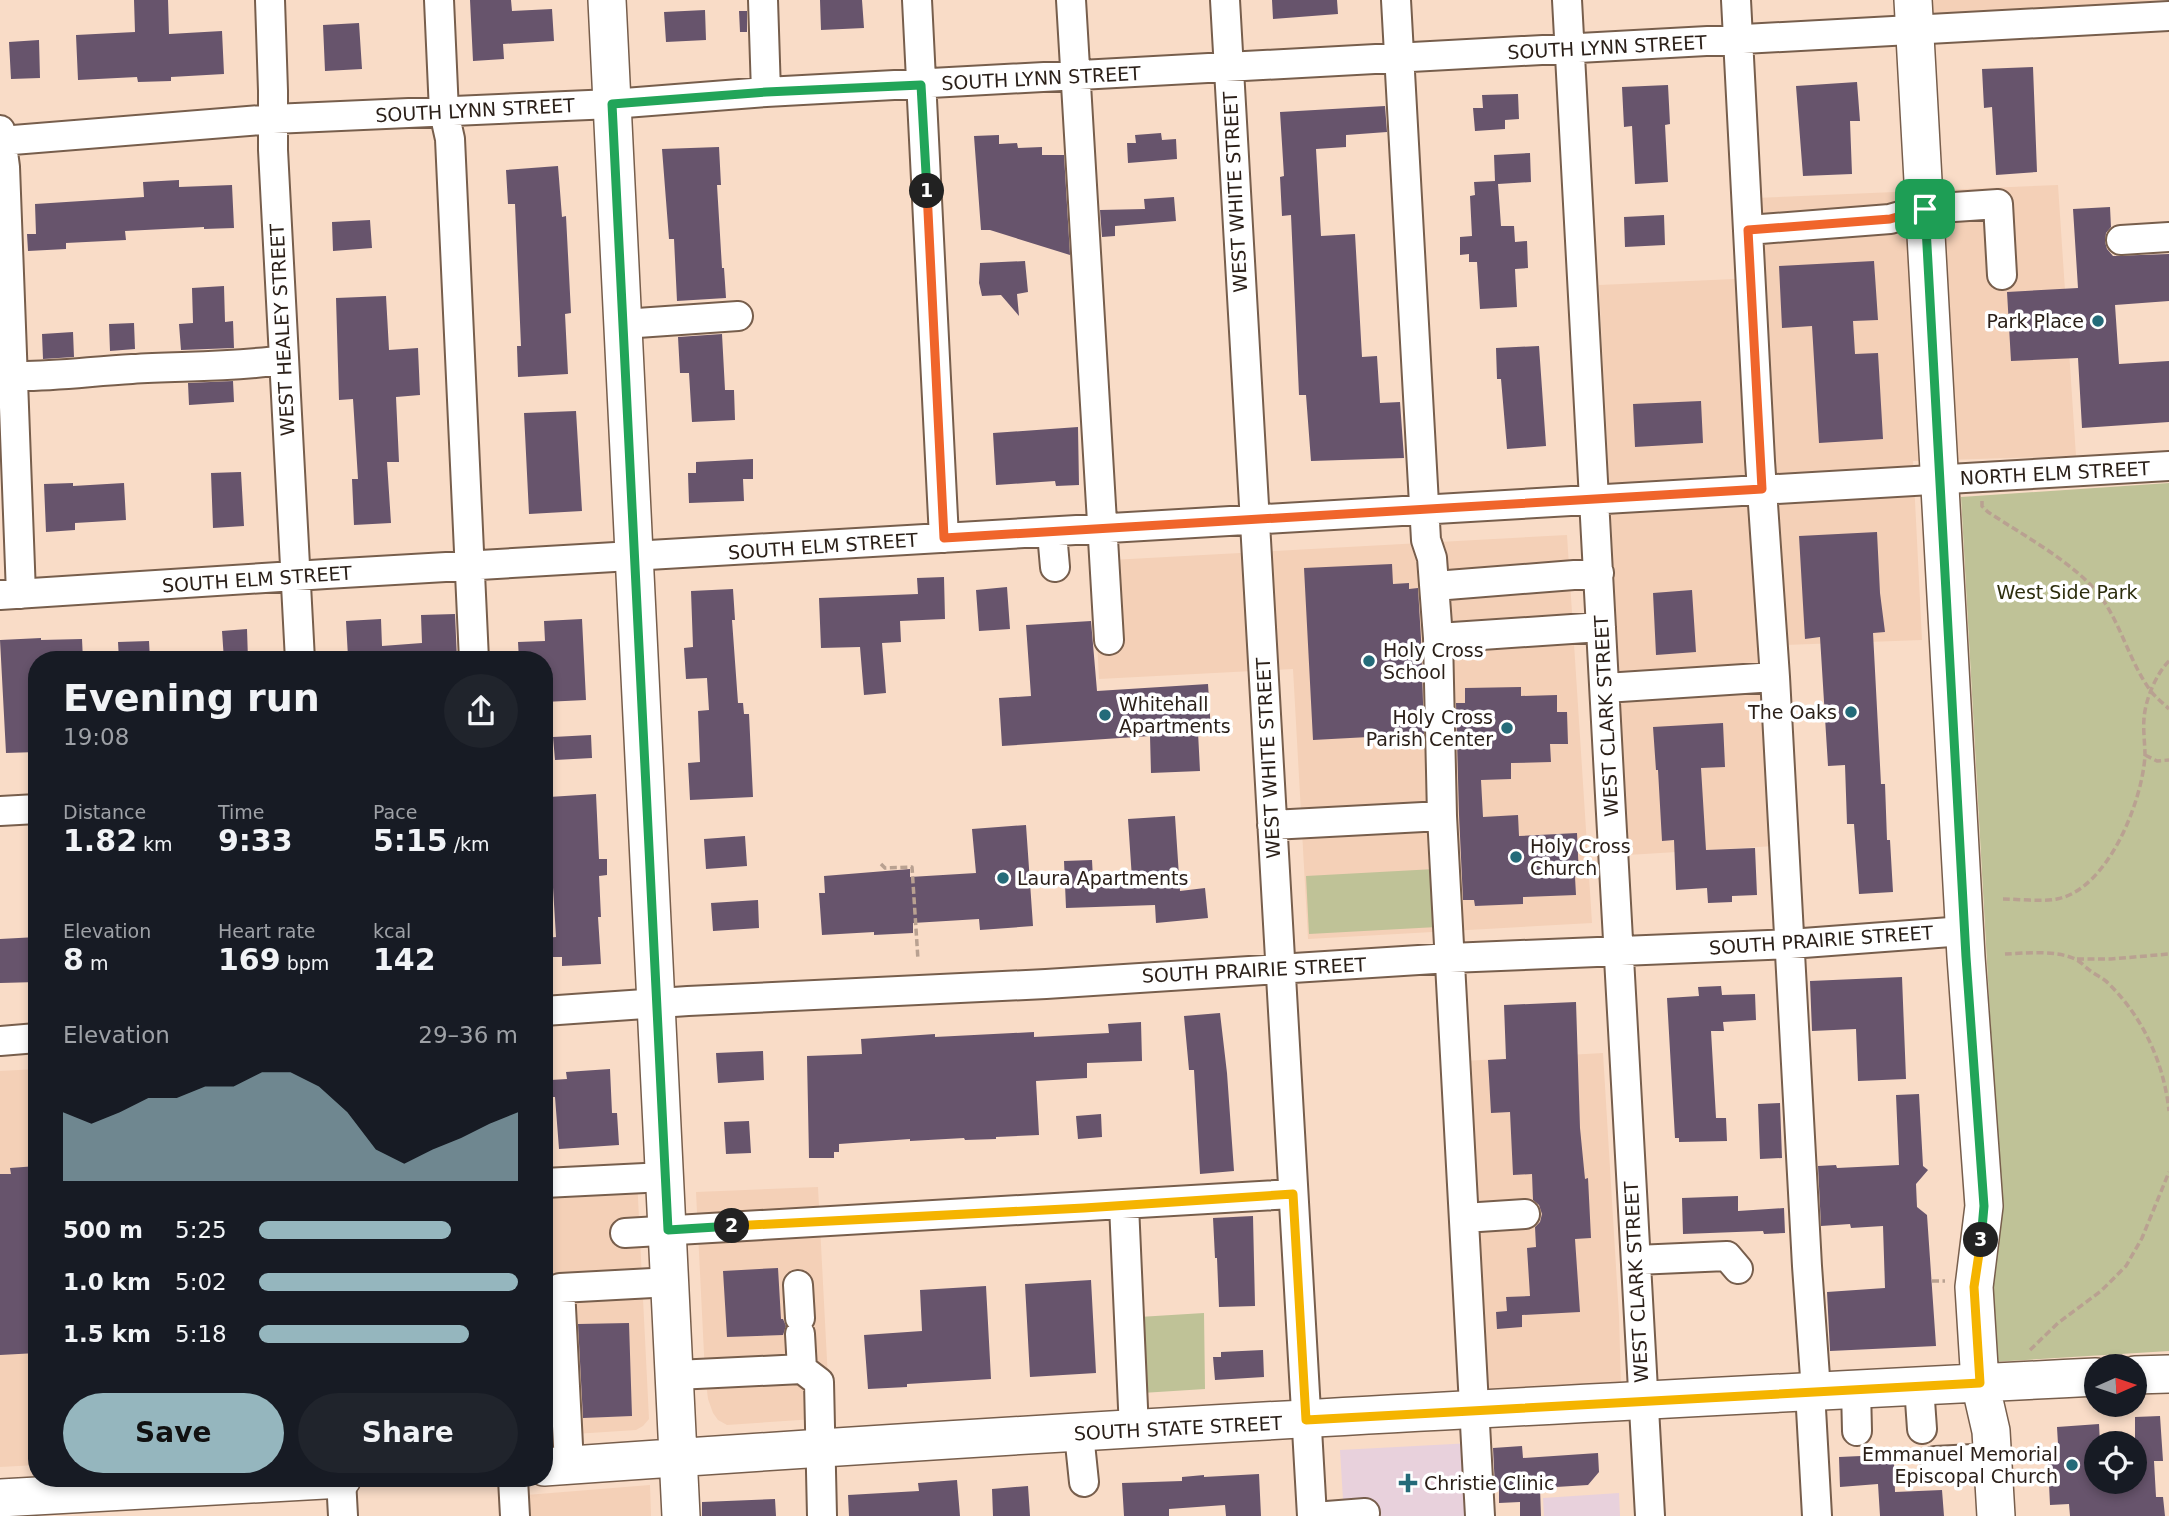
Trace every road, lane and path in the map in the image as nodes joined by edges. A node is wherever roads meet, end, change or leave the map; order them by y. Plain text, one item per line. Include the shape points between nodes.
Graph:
1 (270, 0) edge
2 (439, 0) edge
3 (607, 0) edge
4 (763, 0) edge
5 (917, 0) edge
6 (1071, 0) edge
7 (1225, 0) edge
8 (1396, 0) edge
9 (1567, 0) edge
10 (1736, 0) edge
11 (1914, 15) edge
12 (2169, 16) edge
13 (1738, 39) junction
14 (1569, 50) junction
15 (1399, 58) junction
16 (1228, 68) junction
17 (1075, 77) junction
18 (921, 85) junction
19 (766, 92) junction
20 (612, 104) junction
21 (444, 112) junction
22 (273, 119) junction
23 (0, 130) edge
24 (0, 141) edge
25 (1925, 209) junction
26 (1748, 230) junction
27 (2169, 237) edge
28 (2121, 240) dead end
29 (4, 265) edge
30 (2002, 275) dead end
31 (738, 316) dead end
32 (623, 324) junction
33 (284, 360) junction
34 (13, 376) junction
35 (2169, 466) edge
36 (1940, 480) junction
37 (1762, 489) junction
38 (1595, 500) junction
39 (1982, 506) dead end
40 (1425, 511) junction
41 (1254, 520) junction
42 (1102, 530) junction
43 (1052, 533) junction
44 (944, 538) junction
45 (635, 557) junction
46 (470, 566) junction
47 (1055, 567) dead end
48 (1599, 573) junction
49 (295, 576) junction
50 (1434, 586) junction
51 (10, 595) edge
52 (1601, 627) junction
53 (1438, 638) junction
54 (1109, 640) dead end
55 (299, 651) edge
56 (474, 651) edge
57 (2169, 661) edge
58 (1775, 677) junction
59 (1605, 688) junction
60 (2151, 692) junction
61 (2169, 709) edge
62 (2145, 755) junction
63 (2169, 760) edge
64 (28, 809) edge
65 (0, 811) edge
66 (1442, 816) junction
67 (1272, 825) junction
68 (881, 864) dead end
69 (2003, 899) dead end
70 (1965, 931) junction
71 (1790, 944) junction
72 (1617, 952) junction
73 (2005, 954) dead end
74 (2169, 954) edge
75 (1450, 958) junction
76 (2077, 959) junction
77 (918, 960) dead end
78 (1281, 969) junction
79 (657, 1003) junction
80 (553, 1009) edge
81 (28, 1039) edge
82 (0, 1041) edge
83 (2169, 1111) edge
84 (2169, 1172) edge
85 (665, 1177) junction
86 (553, 1183) edge
87 (1293, 1194) junction
88 (1124, 1205) junction
89 (1525, 1214) dead end
90 (1464, 1218) junction
91 (668, 1230) junction
92 (625, 1233) dead end
93 (1636, 1260) junction
94 (1738, 1269) dead end
95 (1951, 1280) dead end
96 (1932, 1281) dead end
97 (671, 1282) junction
98 (798, 1285) dead end
99 (2030, 1350) dead end
100 (802, 1368) junction
101 (2169, 1374) edge
102 (676, 1375) junction
103 (2147, 1375) edge
104 (2084, 1378) edge
105 (1980, 1383) junction
106 (1919, 1386) junction
107 (1856, 1389) junction
108 (1813, 1391) junction
109 (1643, 1401) junction
110 (1475, 1409) junction
111 (1306, 1420) junction
112 (1922, 1429) dead end
113 (1134, 1430) junction
114 (1857, 1431) dead end
115 (1079, 1434) junction
116 (821, 1449) junction
117 (680, 1457) junction
118 (1993, 1458) junction
119 (1936, 1461) dead end
120 (556, 1466) edge
121 (1084, 1482) dead end
122 (262, 1487) edge
123 (342, 1487) edge
124 (513, 1487) edge
125 (0, 1497) edge
126 (92, 1504) edge
127 (1365, 1513) dead end
128 (343, 1516) edge
129 (515, 1516) edge
130 (681, 1516) edge
131 (821, 1516) edge
132 (1312, 1516) edge
133 (1327, 1516) edge
134 (1480, 1516) edge
135 (1650, 1516) edge
136 (1817, 1516) edge
137 (1996, 1516) edge

1 - 22 street, WEST HEALEY STREET
2 - 21 street
3 - 20 main road
4 - 19 street
5 - 18 street
6 - 17 street
7 - 16 street, WEST WHITE STREET
8 - 15 street
9 - 14 street, WEST CLARK STREET
10 - 13 street
11 - 12 street, SOUTH LYNN STREET
11 - 13 street, SOUTH LYNN STREET
11 - 25 main road
13 - 14 street, SOUTH LYNN STREET
13 - 26 street
14 - 15 street, SOUTH LYNN STREET
14 - 38 street, WEST CLARK STREET
15 - 16 street, SOUTH LYNN STREET
15 - 40 street
16 - 17 street, SOUTH LYNN STREET
16 - 41 street, WEST WHITE STREET
17 - 18 street, SOUTH LYNN STREET
17 - 42 street
18 - 19 street, SOUTH LYNN STREET
18 - 44 street
19 - 20 street, SOUTH LYNN STREET
20 - 21 street, SOUTH LYNN STREET
20 - 32 main road
21 - 22 street, SOUTH LYNN STREET
21 - 46 street via 450,139
22 - 24 street, SOUTH LYNN STREET
22 - 33 street, WEST HEALEY STREET
23 - 24 street
24 - 29 street via 5,167
25 - 26 street via 1890,219
25 - 30 street via 1998,204
25 - 36 main road
26 - 37 street
27 - 28 street
29 - 34 street
31 - 32 street
32 - 45 main road
33 - 34 street
33 - 49 street, WEST HEALEY STREET
34 - 51 street
35 - 36 street, NORTH ELM STREET
36 - 37 street, SOUTH ELM STREET
36 - 70 main road
37 - 38 street, SOUTH ELM STREET
37 - 58 street
38 - 40 street, SOUTH ELM STREET
38 - 48 street, WEST CLARK STREET
39 - 60 path via 2067,564 2101,597
40 - 41 street, SOUTH ELM STREET
40 - 50 street
41 - 42 street, SOUTH ELM STREET
41 - 67 street, WEST WHITE STREET
42 - 43 street, SOUTH ELM STREET
42 - 54 street
43 - 44 street, SOUTH ELM STREET
43 - 47 street
44 - 45 street, SOUTH ELM STREET
45 - 46 street, SOUTH ELM STREET
45 - 79 main road
46 - 49 street, SOUTH ELM STREET
46 - 56 street
48 - 50 street
48 - 52 street, WEST CLARK STREET
49 - 51 street, SOUTH ELM STREET
49 - 55 street, WEST HEALEY STREET
50 - 53 street
52 - 53 street
52 - 59 street, WEST CLARK STREET
53 - 66 street
57 - 60 path
58 - 59 street
58 - 71 street
59 - 72 street, WEST CLARK STREET
60 - 61 path
60 - 62 path via 2144,717
62 - 63 path
62 - 69 path via 2135,807 2106,862 2090,881 2057,899
64 - 65 street
66 - 67 street
66 - 75 street
67 - 78 street, WEST WHITE STREET
68 - 77 path via 885,868 912,867
70 - 71 street, SOUTH PRAIRIE STREET
70 - 105 main road via 1984,1206 1974,1287
71 - 72 street, SOUTH PRAIRIE STREET
71 - 108 street
72 - 75 street, SOUTH PRAIRIE STREET
72 - 93 street, WEST CLARK STREET
73 - 76 path via 2042,953
74 - 76 path
75 - 78 street, SOUTH PRAIRIE STREET
75 - 90 street
76 - 83 path via 2109,982 2135,1014 2151,1042
78 - 79 street, SOUTH PRAIRIE STREET
78 - 87 street, WEST WHITE STREET
79 - 80 street, SOUTH PRAIRIE STREET
79 - 85 main road
81 - 82 street
84 - 99 path via 2126,1266
85 - 86 street
85 - 91 main road
87 - 88 street
87 - 111 street, WEST WHITE STREET
88 - 91 street
88 - 113 street
89 - 90 street
90 - 110 street
91 - 92 street
91 - 97 main road
93 - 94 street via 1727,1256
93 - 109 street, WEST CLARK STREET
95 - 96 path
97 - 102 main road
97 - 120 street via 560,1288
98 - 100 street
100 - 102 street
100 - 116 street via 819,1382
101 - 103 main road
102 - 117 main road
104 - 105 main road, SOUTH STATE STREET
105 - 106 main road, SOUTH STATE STREET
105 - 118 main road
106 - 107 main road, SOUTH STATE STREET
106 - 112 street
107 - 108 main road, SOUTH STATE STREET
107 - 114 street
108 - 109 main road, SOUTH STATE STREET
108 - 136 street
109 - 110 main road, SOUTH STATE STREET
109 - 135 street, WEST CLARK STREET
110 - 111 main road, SOUTH STATE STREET
110 - 134 street
111 - 113 main road, SOUTH STATE STREET
111 - 132 street, WEST WHITE STREET
113 - 115 main road, SOUTH STATE STREET
115 - 116 main road, SOUTH STATE STREET
115 - 121 street
116 - 117 main road, SOUTH STATE STREET
116 - 131 street
117 - 120 main road, SOUTH STATE STREET
117 - 130 main road
118 - 119 street
118 - 137 main road
122 - 126 main road
123 - 128 street
124 - 129 street
125 - 126 main road
127 - 133 street

